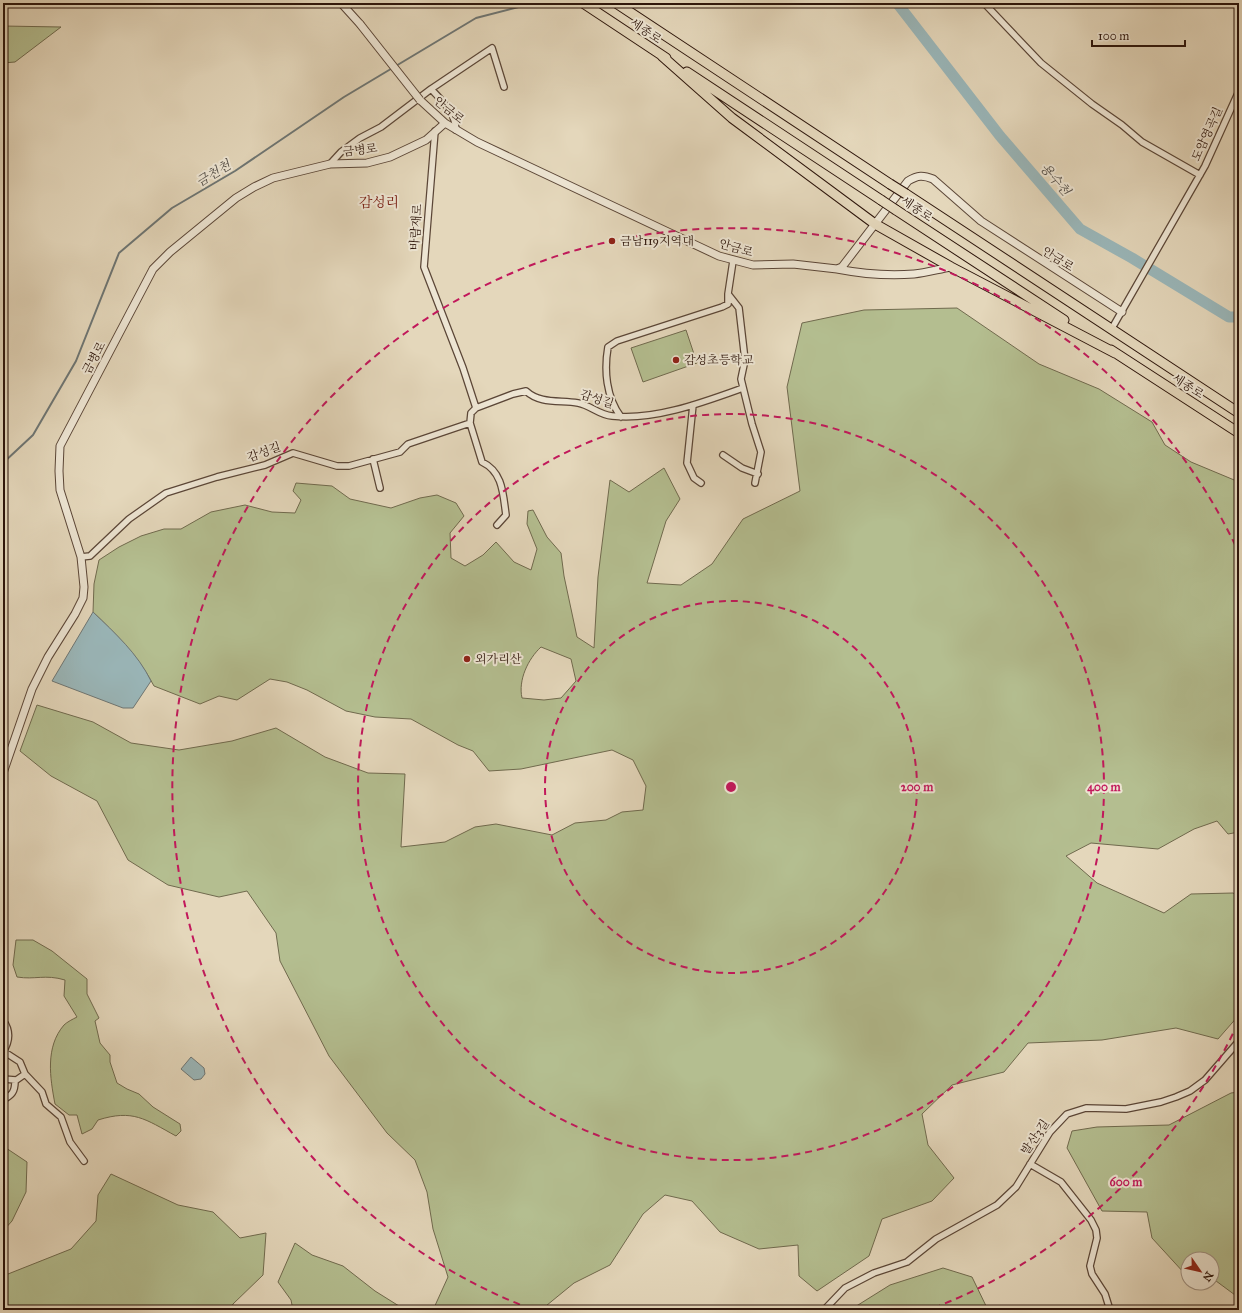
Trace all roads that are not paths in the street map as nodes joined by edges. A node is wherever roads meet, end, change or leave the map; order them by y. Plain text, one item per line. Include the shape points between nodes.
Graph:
1 (341, 3) edge
2 (583, 3) edge
3 (616, 3) edge
4 (984, 3) edge
5 (662, 56) junction
6 (504, 87) dead end
7 (431, 89) junction
8 (1239, 91) edge
9 (445, 123) junction
10 (456, 130) junction
11 (435, 131) junction
12 (330, 164) junction
13 (1200, 175) junction
14 (875, 224) junction
15 (733, 261) junction
16 (951, 267) junction
17 (838, 270) junction
18 (728, 294) junction
19 (1122, 312) junction
20 (1111, 330) junction
21 (1116, 353) junction
22 (743, 388) junction
23 (693, 405) junction
24 (476, 408) junction
25 (1239, 413) edge
26 (621, 417) junction
27 (470, 423) junction
28 (1239, 433) edge
29 (723, 455) dead end
30 (373, 459) junction
31 (758, 474) junction
32 (701, 483) dead end
33 (755, 484) dead end
34 (380, 488) dead end
35 (497, 525) dead end
36 (80, 557) junction
37 (3, 773) edge
38 (3, 1020) edge
39 (1239, 1041) edge
40 (3, 1051) edge
41 (25, 1074) junction
42 (3, 1079) edge
43 (16, 1080) junction
44 (3, 1100) edge
45 (84, 1161) dead end
46 (1030, 1164) junction
47 (824, 1310) edge
48 (1110, 1310) edge

1 - 9 street, 안금로, bridge via 420,100
2 - 5 highway, 세종로
3 - 20 highway, 세종로, bridge
4 - 13 street via 1041,63 1086,99 1142,142
5 - 14 highway via 732,118
5 - 21 highway, 세종로, bridge
6 - 7 street via 492,48
7 - 10 street via 452,112
7 - 12 street via 381,127 341,152
8 - 13 street, 도암영곡길
9 - 10 street, 안금로
9 - 11 street, 금병로
10 - 15 street, 안금로 via 476,142
11 - 12 street, 금병로 via 426,140 390,157 367,163
11 - 24 street, 바람재로 via 424,267 446,320
12 - 36 street, 금병로 via 273,178 254,187 236,198 153,269 60,446 60,490
13 - 19 street, 도암영곡길
14 - 16 highway
14 - 17 street, 안금로
14 - 19 street, 안금로 via 908,181 917,176 933,179 981,221
15 - 17 street, 안금로 via 753,265 792,264
15 - 18 street
16 - 17 street via 896,275
16 - 21 highway
18 - 22 street via 739,308 745,360 741,379
18 - 26 street via 728,304 722,307 608,346 607,379 612,402
19 - 20 street, 도암영곡길
20 - 25 highway, 세종로
21 - 28 highway, 세종로
22 - 23 street, 감성길
22 - 31 street via 761,452
23 - 26 street, 감성길 via 642,416
23 - 32 street via 687,463 694,478
24 - 26 street, 감성길 via 526,391 534,399 580,403 600,414
24 - 27 street via 471,413
27 - 30 street, 감성길 via 408,444 400,452
27 - 35 street via 482,462 495,470 503,491 506,515
29 - 31 street via 742,468
30 - 34 street
30 - 36 street, 감성길 via 349,466 338,466 293,453 265,465 166,493 129,519 90,556
31 - 33 street
36 - 37 street, 금병로 via 83,598 32,688
38 - 40 street via 9,1036 8,1044
39 - 46 street, 발산3길 via 1205,1080 1176,1097 1126,1108 1086,1108 1067,1114 1050,1132
40 - 41 street via 20,1062
41 - 43 street
41 - 45 street via 42,1092 46,1104 61,1117 70,1142
42 - 43 street
43 - 44 street via 15,1090
46 - 47 street, 발산3길 via 1016,1187 997,1205 936,1239 907,1262 874,1273 846,1288
46 - 48 street via 1061,1182 1091,1220 1097,1238 1090,1266 1092,1274 1105,1294

